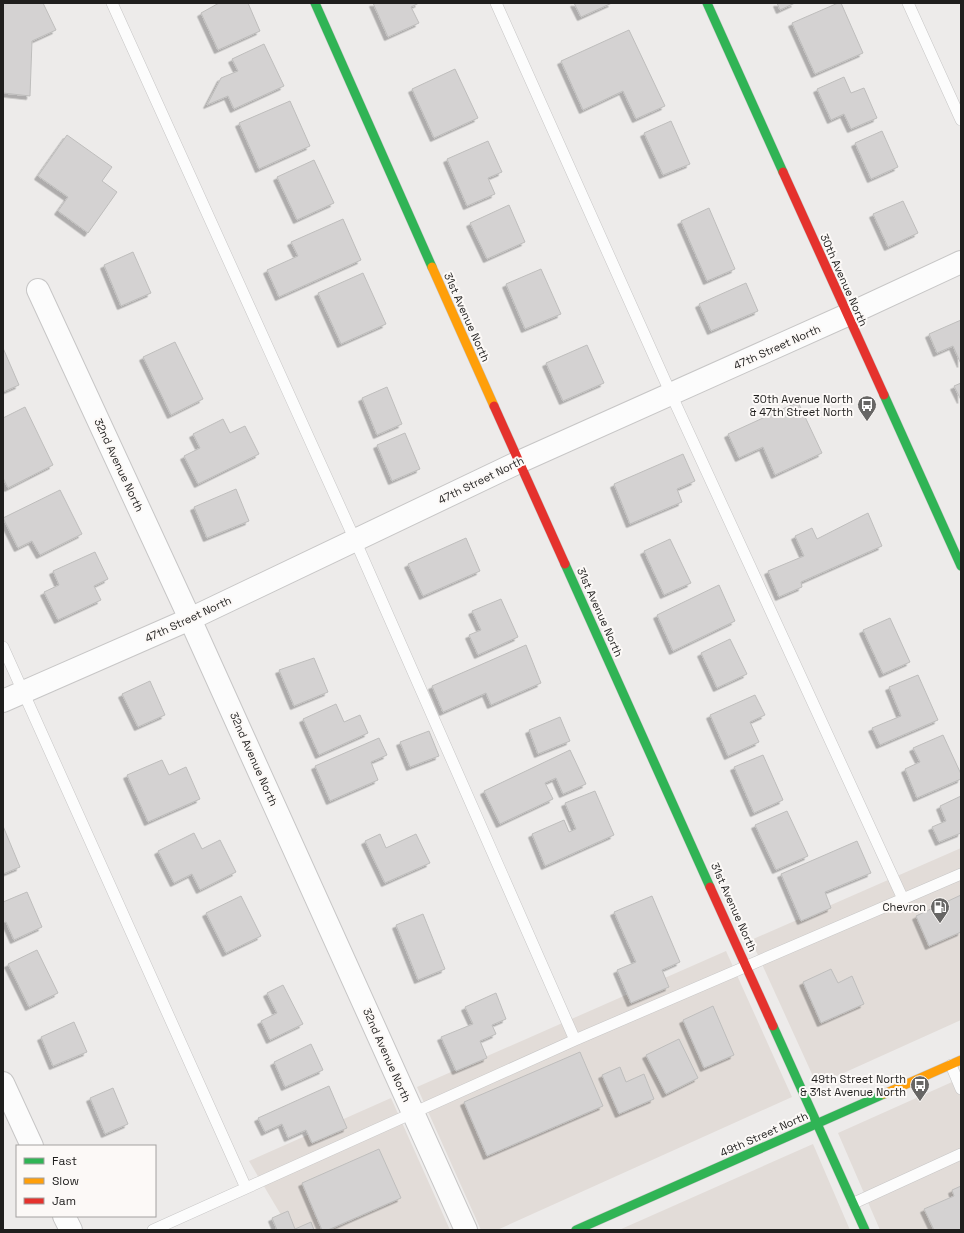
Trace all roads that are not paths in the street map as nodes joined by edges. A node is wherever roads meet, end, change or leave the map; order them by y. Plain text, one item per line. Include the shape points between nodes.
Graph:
1 (112, 3) edge
2 (315, 3) edge
3 (496, 3) edge
4 (707, 3) edge
5 (908, 3) edge
6 (961, 120) edge
7 (961, 262) edge
8 (38, 290) dead end
9 (847, 315) junction
10 (672, 394) junction
11 (519, 462) junction
12 (355, 540) junction
13 (961, 566) edge
14 (190, 619) junction
15 (3, 647) edge
16 (23, 692) junction
17 (3, 701) edge
18 (961, 874) edge
19 (903, 899) junction
20 (748, 966) junction
21 (575, 1040) junction
22 (956, 1063) edge
23 (3, 1083) edge
24 (961, 1089) edge
25 (413, 1113) junction
26 (818, 1123) junction
27 (32, 1145) edge
28 (961, 1154) edge
29 (246, 1188) junction
30 (854, 1203) junction
31 (64, 1217) edge
32 (71, 1230) edge
33 (153, 1230) edge
34 (466, 1230) edge
35 (576, 1230) edge
36 (865, 1230) edge

1 - 12 lane
2 - 11 street, 31st Avenue North
3 - 10 lane
4 - 9 street, 30th Avenue North
5 - 6 lane
7 - 9 street, 47th Street North
8 - 14 street, 32nd Avenue North
9 - 10 street, 47th Street North
9 - 13 street, 30th Avenue North
10 - 11 street, 47th Street North
10 - 19 lane
11 - 12 street, 47th Street North
11 - 20 street, 31st Avenue North
12 - 14 street, 47th Street North
12 - 21 lane
14 - 16 street, 47th Street North
14 - 25 street, 32nd Avenue North
15 - 16 lane
16 - 17 street, 47th Street North
16 - 29 lane
18 - 19 lane
19 - 20 lane
20 - 21 lane
20 - 26 street, 31st Avenue North
21 - 25 lane
22 - 24 lane
22 - 26 street, 49th Street North
23 - 27 street
25 - 29 lane
25 - 34 street, 32nd Avenue North
26 - 30 street, 31st Avenue North
26 - 35 street, 49th Street North
28 - 30 lane
29 - 33 lane
30 - 36 street, 31st Avenue North
31 - 32 street

